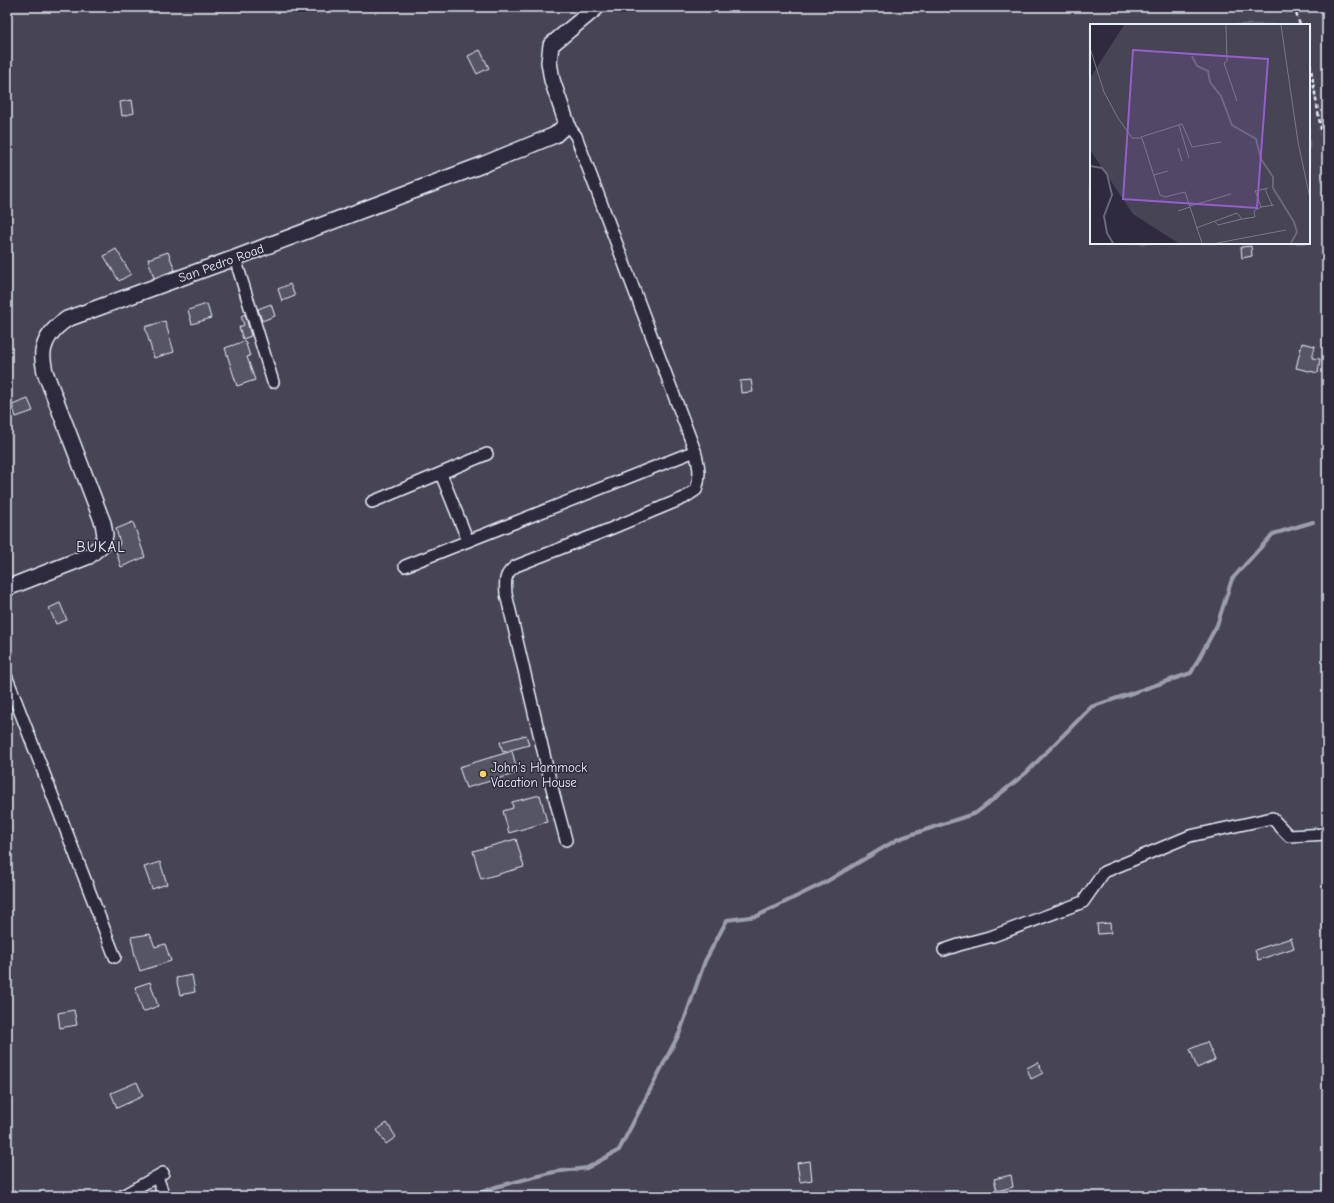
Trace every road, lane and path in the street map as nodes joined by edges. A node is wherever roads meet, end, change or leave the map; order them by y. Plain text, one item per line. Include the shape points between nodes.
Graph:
1 (597, 7) edge
2 (1294, 7) edge
3 (1300, 24) edge
4 (1310, 63) edge
5 (567, 124) junction
6 (1327, 166) edge
7 (235, 258) junction
8 (273, 382) dead end
9 (695, 450) junction
10 (487, 454) dead end
11 (441, 474) junction
12 (372, 502) dead end
13 (468, 541) junction
14 (405, 566) dead end
15 (7, 588) edge
16 (7, 678) edge
17 (1327, 834) edge
18 (566, 840) dead end
19 (944, 950) dead end
20 (116, 957) dead end
21 (122, 1196) edge
22 (164, 1196) edge

1 - 5 street via 551,45 549,62 552,80
2 - 3 path
4 - 6 path
5 - 7 street, San Pedro Road via 555,134 482,164
5 - 9 street via 576,136
7 - 8 street
7 - 15 street, San Pedro Road via 67,319 57,325 46,341 42,354 45,372 105,536 102,545 89,556
9 - 13 street
9 - 18 street via 700,478 696,490 684,498 516,566 509,570 505,580 506,594
10 - 11 street
11 - 12 street
11 - 13 street
13 - 14 street
16 - 20 street
17 - 19 street via 1289,836 1272,818 1190,836 1104,872 1083,902 992,936
21 - 22 street via 160,1175

